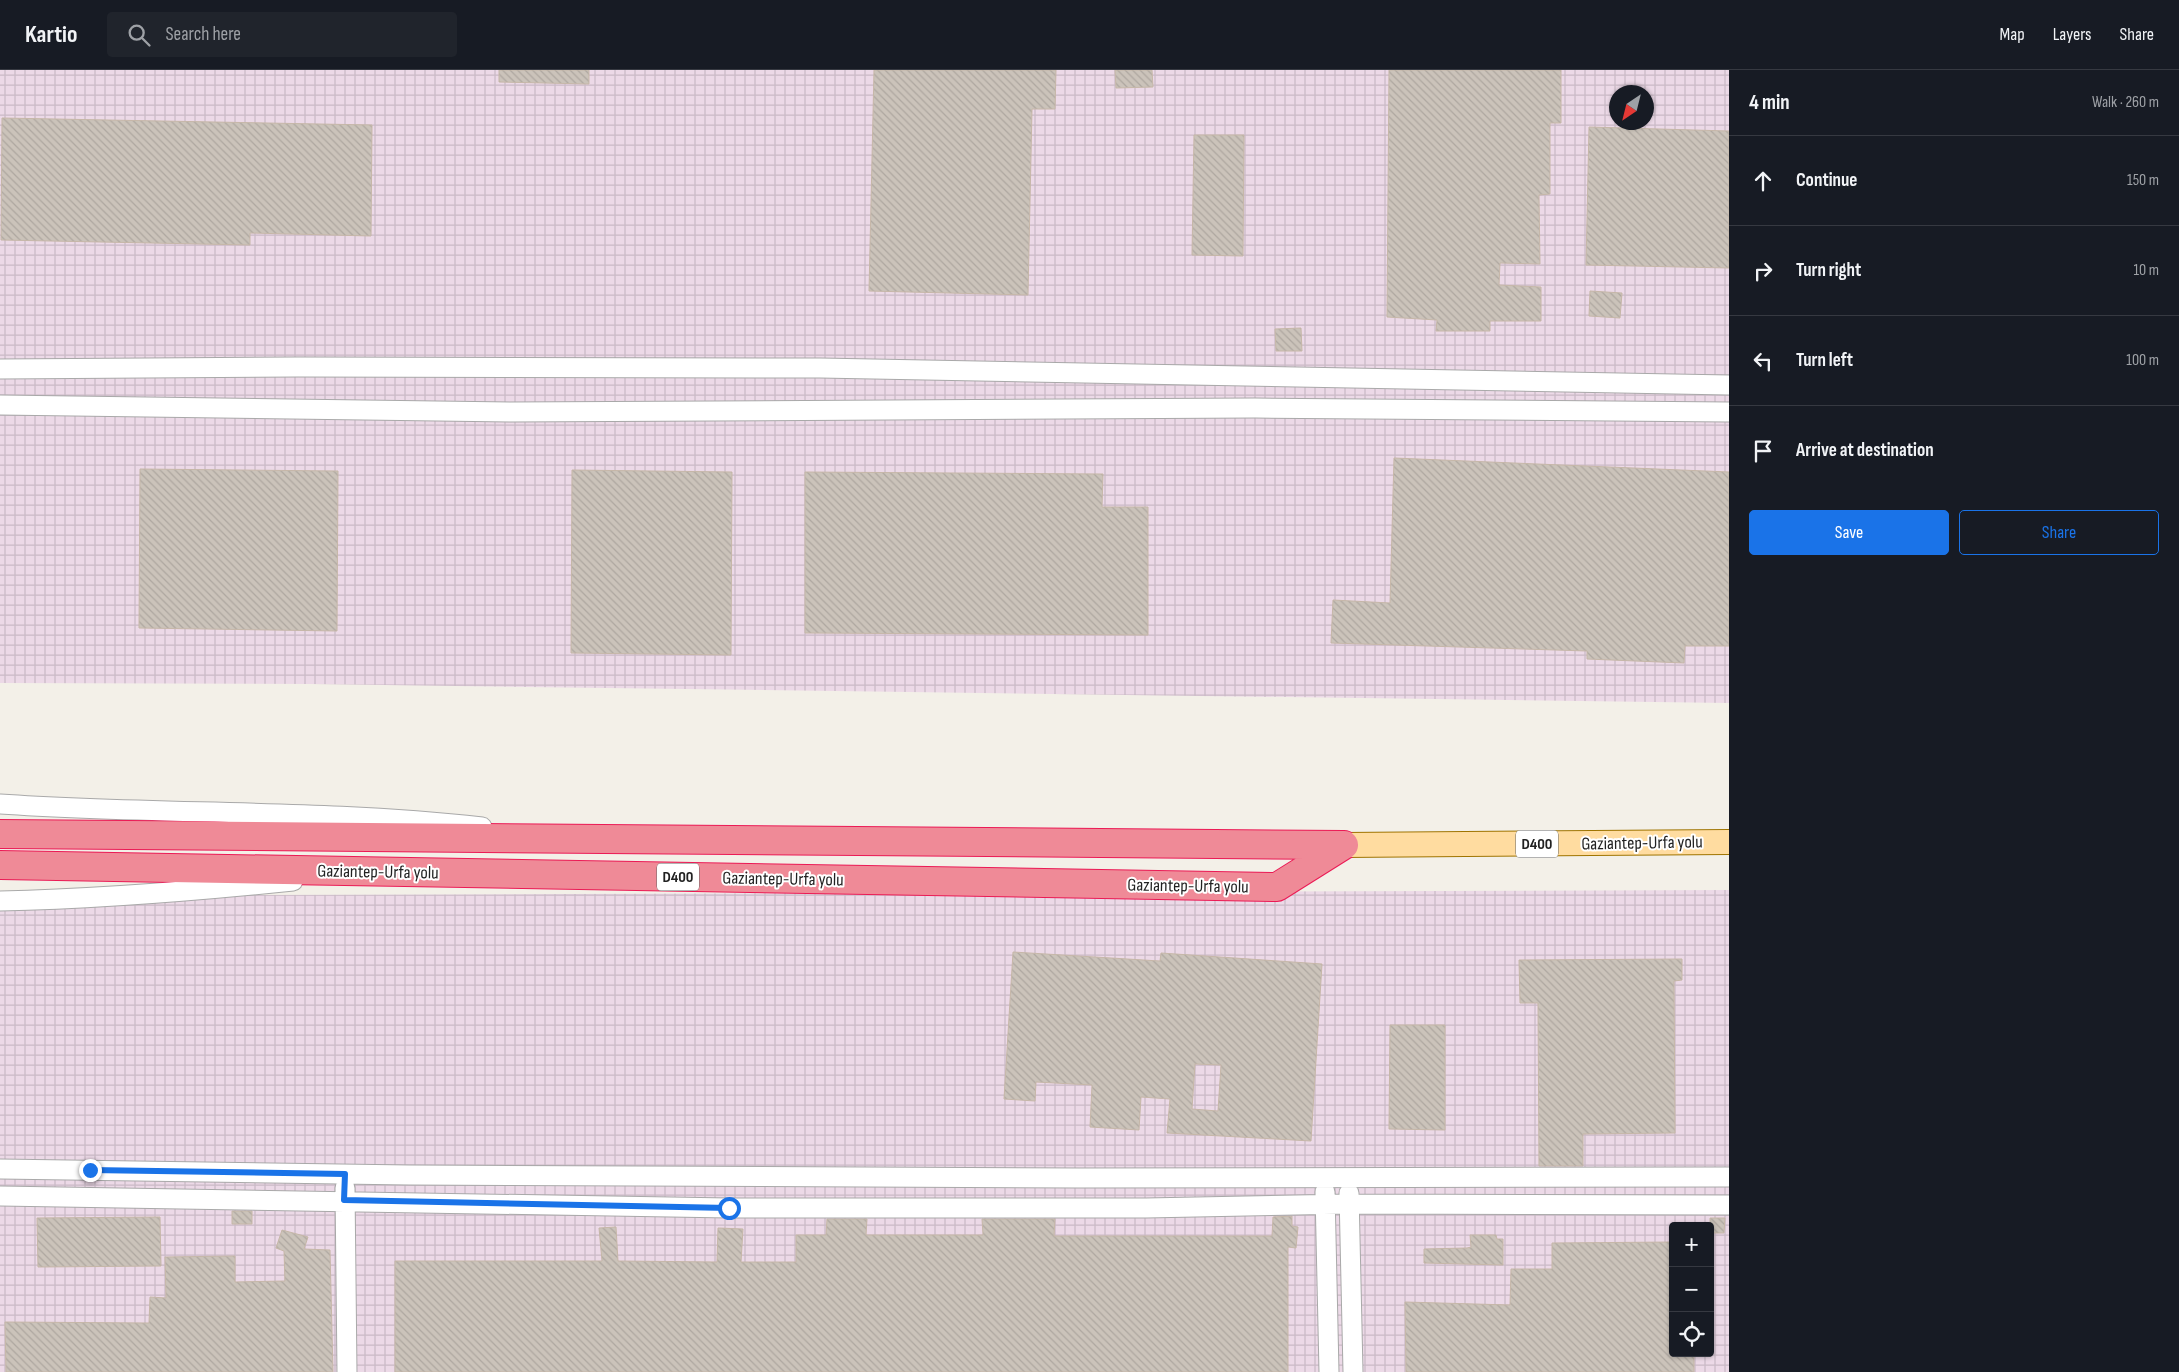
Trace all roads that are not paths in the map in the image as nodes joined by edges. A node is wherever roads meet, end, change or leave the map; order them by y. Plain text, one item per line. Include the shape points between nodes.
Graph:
1 (0, 369) edge
2 (1729, 385) edge
3 (0, 405) edge
4 (1729, 412) edge
5 (0, 804) edge
6 (0, 834) edge
7 (593, 839) junction
8 (1729, 842) edge
9 (1344, 845) junction
10 (0, 865) edge
11 (376, 872) junction
12 (0, 901) edge
13 (0, 1170) edge
14 (345, 1174) junction
15 (1729, 1176) edge
16 (1348, 1177) junction
17 (1323, 1178) junction
18 (0, 1196) edge
19 (344, 1200) junction
20 (1350, 1204) junction
21 (1326, 1205) junction
22 (1729, 1205) edge
23 (347, 1372) edge
24 (1329, 1372) edge
25 (1353, 1372) edge

1 - 2 street via 820,368
3 - 4 street via 510,412 1283,408
5 - 7 street via 142,812 417,820
6 - 7 highway, Gaziantep-Urfa yolu / D400
7 - 9 highway, Gaziantep-Urfa yolu / D400
8 - 9 main road, Gaziantep-Urfa yolu / D400
9 - 11 highway, Gaziantep-Urfa yolu / D400 via 1277,887
10 - 11 highway, Gaziantep-Urfa yolu / D400
11 - 12 street via 182,893
13 - 14 street
14 - 17 street
14 - 19 street
15 - 16 street
16 - 17 street
16 - 20 street
17 - 21 street
18 - 19 street
19 - 21 street via 729,1208
19 - 23 street
20 - 21 street
20 - 22 street
20 - 25 street
21 - 24 street

